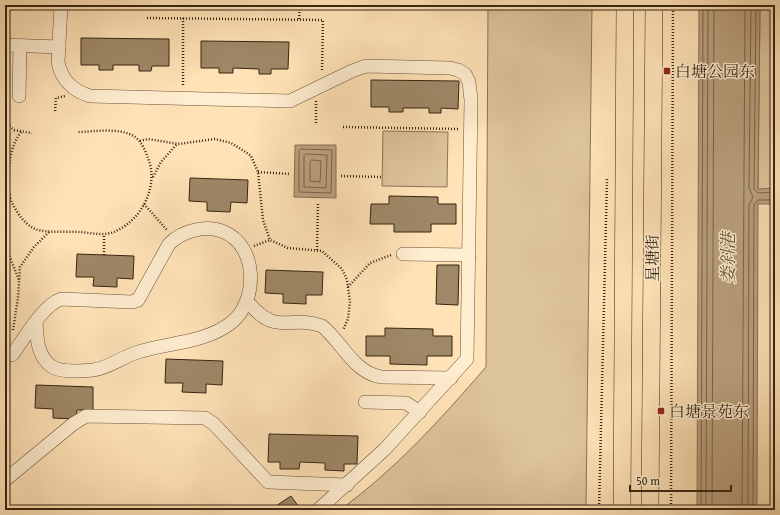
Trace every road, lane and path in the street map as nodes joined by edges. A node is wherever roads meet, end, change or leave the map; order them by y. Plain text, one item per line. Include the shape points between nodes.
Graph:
1 (61, 5) edge
2 (300, 5) edge
3 (625, 5) edge
4 (654, 5) edge
5 (673, 5) edge
6 (147, 18) dead end
7 (183, 18) junction
8 (299, 19) junction
9 (5, 45) edge
10 (20, 46) junction
11 (59, 47) junction
12 (319, 87) junction
13 (79, 93) junction
14 (19, 96) dead end
15 (184, 99) junction
16 (55, 111) dead end
17 (5, 122) edge
18 (316, 123) dead end
19 (343, 127) dead end
20 (471, 129) junction
21 (21, 132) junction
22 (32, 132) dead end
23 (77, 132) dead end
24 (140, 141) junction
25 (178, 144) junction
26 (608, 171) dead end
27 (258, 172) junction
28 (290, 174) dead end
29 (341, 176) dead end
30 (153, 177) junction
31 (382, 177) dead end
32 (10, 194) junction
33 (318, 203) dead end
34 (144, 204) junction
35 (5, 212) edge
36 (49, 232) junction
37 (104, 234) junction
38 (172, 242) junction
39 (5, 245) edge
40 (317, 250) junction
41 (403, 254) joint
42 (104, 255) dead end
43 (469, 255) junction
44 (19, 282) junction
45 (348, 287) junction
46 (247, 301) junction
47 (36, 322) junction
48 (334, 339) junction
49 (7, 354) edge
50 (451, 378) junction
51 (365, 402) dead end
52 (420, 412) junction
53 (5, 480) edge
54 (346, 485) junction
55 (318, 510) edge
56 (599, 510) edge
57 (622, 510) edge
58 (650, 510) edge
59 (672, 510) edge

1 - 11 street
2 - 8 path
3 - 57 main road, 星塘街
4 - 58 main road, 星塘街
5 - 59 path
6 - 7 path
7 - 8 path
7 - 15 path
8 - 12 path via 323,20
9 - 10 street
10 - 11 street
10 - 14 street
11 - 13 street via 60,70 65,80
12 - 15 street via 290,101
12 - 18 path
12 - 20 street via 366,66 458,70 465,74 469,82
13 - 15 street via 90,96
13 - 16 path via 56,98
17 - 21 path via 14,130
19 - 20 path via 448,131
20 - 43 street
21 - 22 path
21 - 32 path via 13,146 9,168
23 - 24 path via 128,133
24 - 25 path via 148,139
24 - 30 path via 152,166
25 - 27 path via 215,139 231,143 250,156
25 - 30 path via 161,162
26 - 56 path
27 - 28 path
27 - 40 path via 263,220 270,240 288,248
29 - 31 path
30 - 34 path
32 - 35 path
32 - 36 path via 19,213 28,224
33 - 40 path
34 - 37 path via 136,216 123,227
34 - 38 path via 166,229
36 - 37 path
36 - 44 path via 34,247 20,268
37 - 42 path
38 - 46 street via 176,237 189,232 218,229 237,240 249,263 250,296
38 - 47 street via 138,300 132,302 61,299 53,302
39 - 44 path
40 - 45 path via 322,251 342,269
41 - 43 street
41 - 45 path via 387,256 370,263
43 - 50 street via 467,359
44 - 49 path
45 - 48 path via 348,319 341,334
46 - 47 street via 233,322 222,330 201,338 136,353 93,370 64,370 52,367 38,350
46 - 48 street via 257,313 268,320 322,326
47 - 49 street via 12,355
48 - 50 street via 362,370 371,375
50 - 52 street
51 - 52 street via 406,404
52 - 54 street
53 - 54 street via 86,416 205,418 214,424 268,482
54 - 55 street

